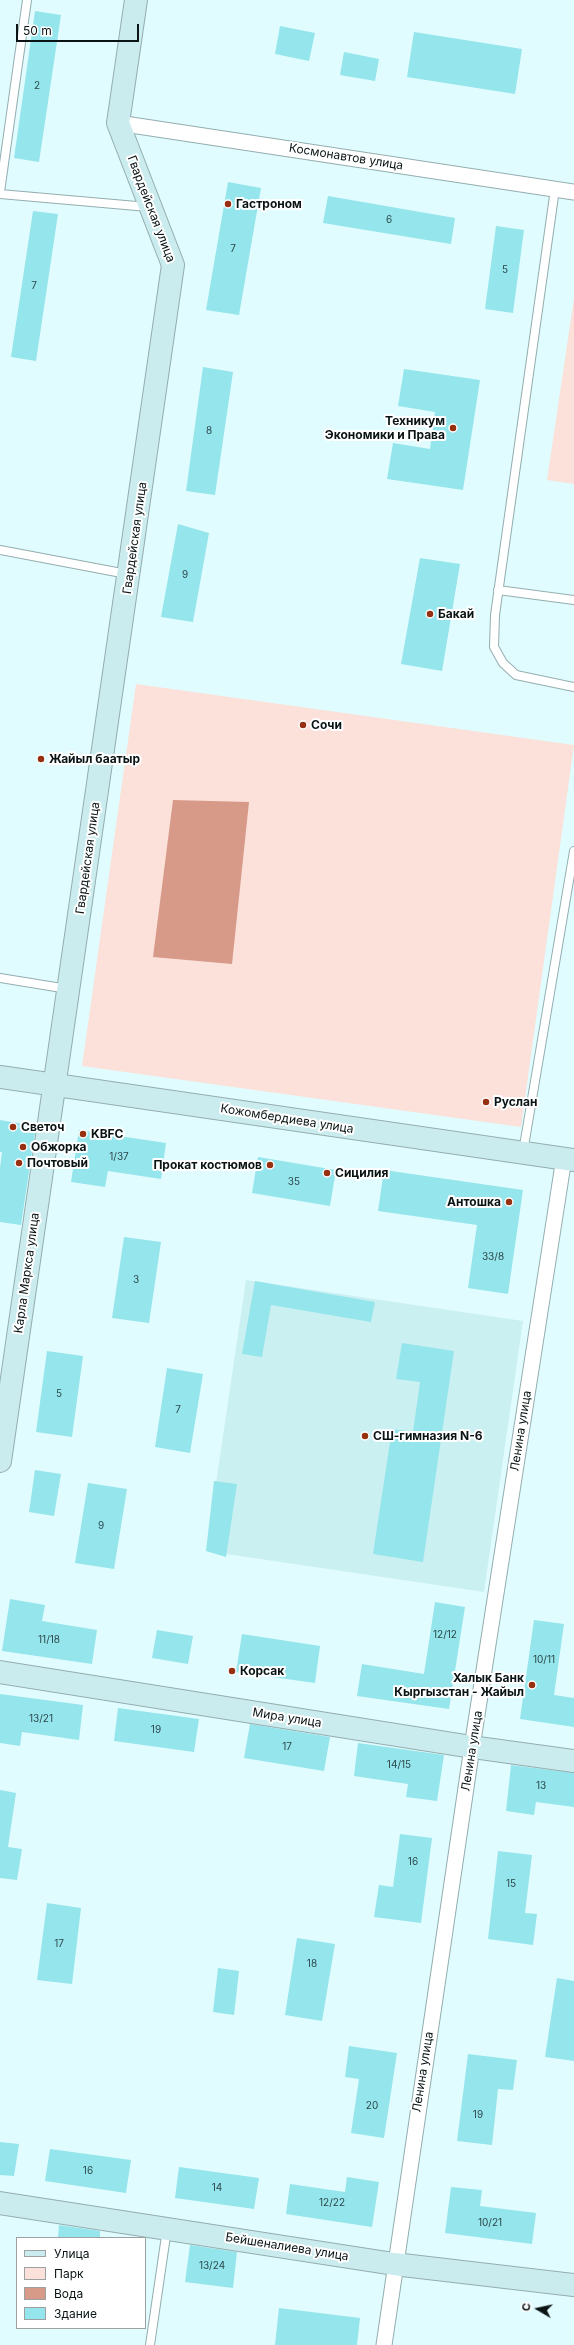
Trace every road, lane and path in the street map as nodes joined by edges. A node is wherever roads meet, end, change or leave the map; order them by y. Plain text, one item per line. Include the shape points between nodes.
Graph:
1 (27, 0) edge
2 (136, 0) edge
3 (118, 122) junction
4 (555, 189) junction
5 (574, 192) edge
6 (0, 193) edge
7 (151, 207) junction
8 (0, 550) edge
9 (130, 575) junction
10 (498, 590) junction
11 (574, 600) edge
12 (574, 687) edge
13 (574, 850) edge
14 (0, 978) edge
15 (68, 989) junction
16 (0, 1077) edge
17 (54, 1084) junction
18 (523, 1152) junction
19 (569, 1159) edge
20 (0, 1461) edge
21 (0, 1672) edge
22 (472, 1747) junction
23 (574, 1761) edge
24 (0, 2203) edge
25 (167, 2229) junction
26 (394, 2264) junction
27 (574, 2285) edge
28 (150, 2345) edge
29 (384, 2345) edge

1 - 6 lane
2 - 3 street, Гвардейская улица
3 - 4 street, Космонавтов улица
3 - 7 street, Гвардейская улица
4 - 5 street, Космонавтов улица
4 - 10 lane
6 - 7 lane
7 - 9 street, Гвардейская улица via 173,265
8 - 9 lane
9 - 15 street, Гвардейская улица
10 - 11 lane
10 - 12 lane via 494,647 504,663 516,676
13 - 18 lane
14 - 15 lane
15 - 17 street, Гвардейская улица
16 - 17 street, Кожомбердиева улица
17 - 18 street, Кожомбердиева улица
17 - 20 street, Карла Маркса улица
18 - 19 street, Кожомбердиева улица
19 - 22 street, Ленина улица
21 - 22 street, Мира улица
22 - 23 street, Мира улица
22 - 26 street, Ленина улица
24 - 25 street, Бейшеналиева улица
25 - 26 street, Бейшеналиева улица
25 - 28 lane
26 - 27 street, Бейшеналиева улица
26 - 29 street, Ленина улица

